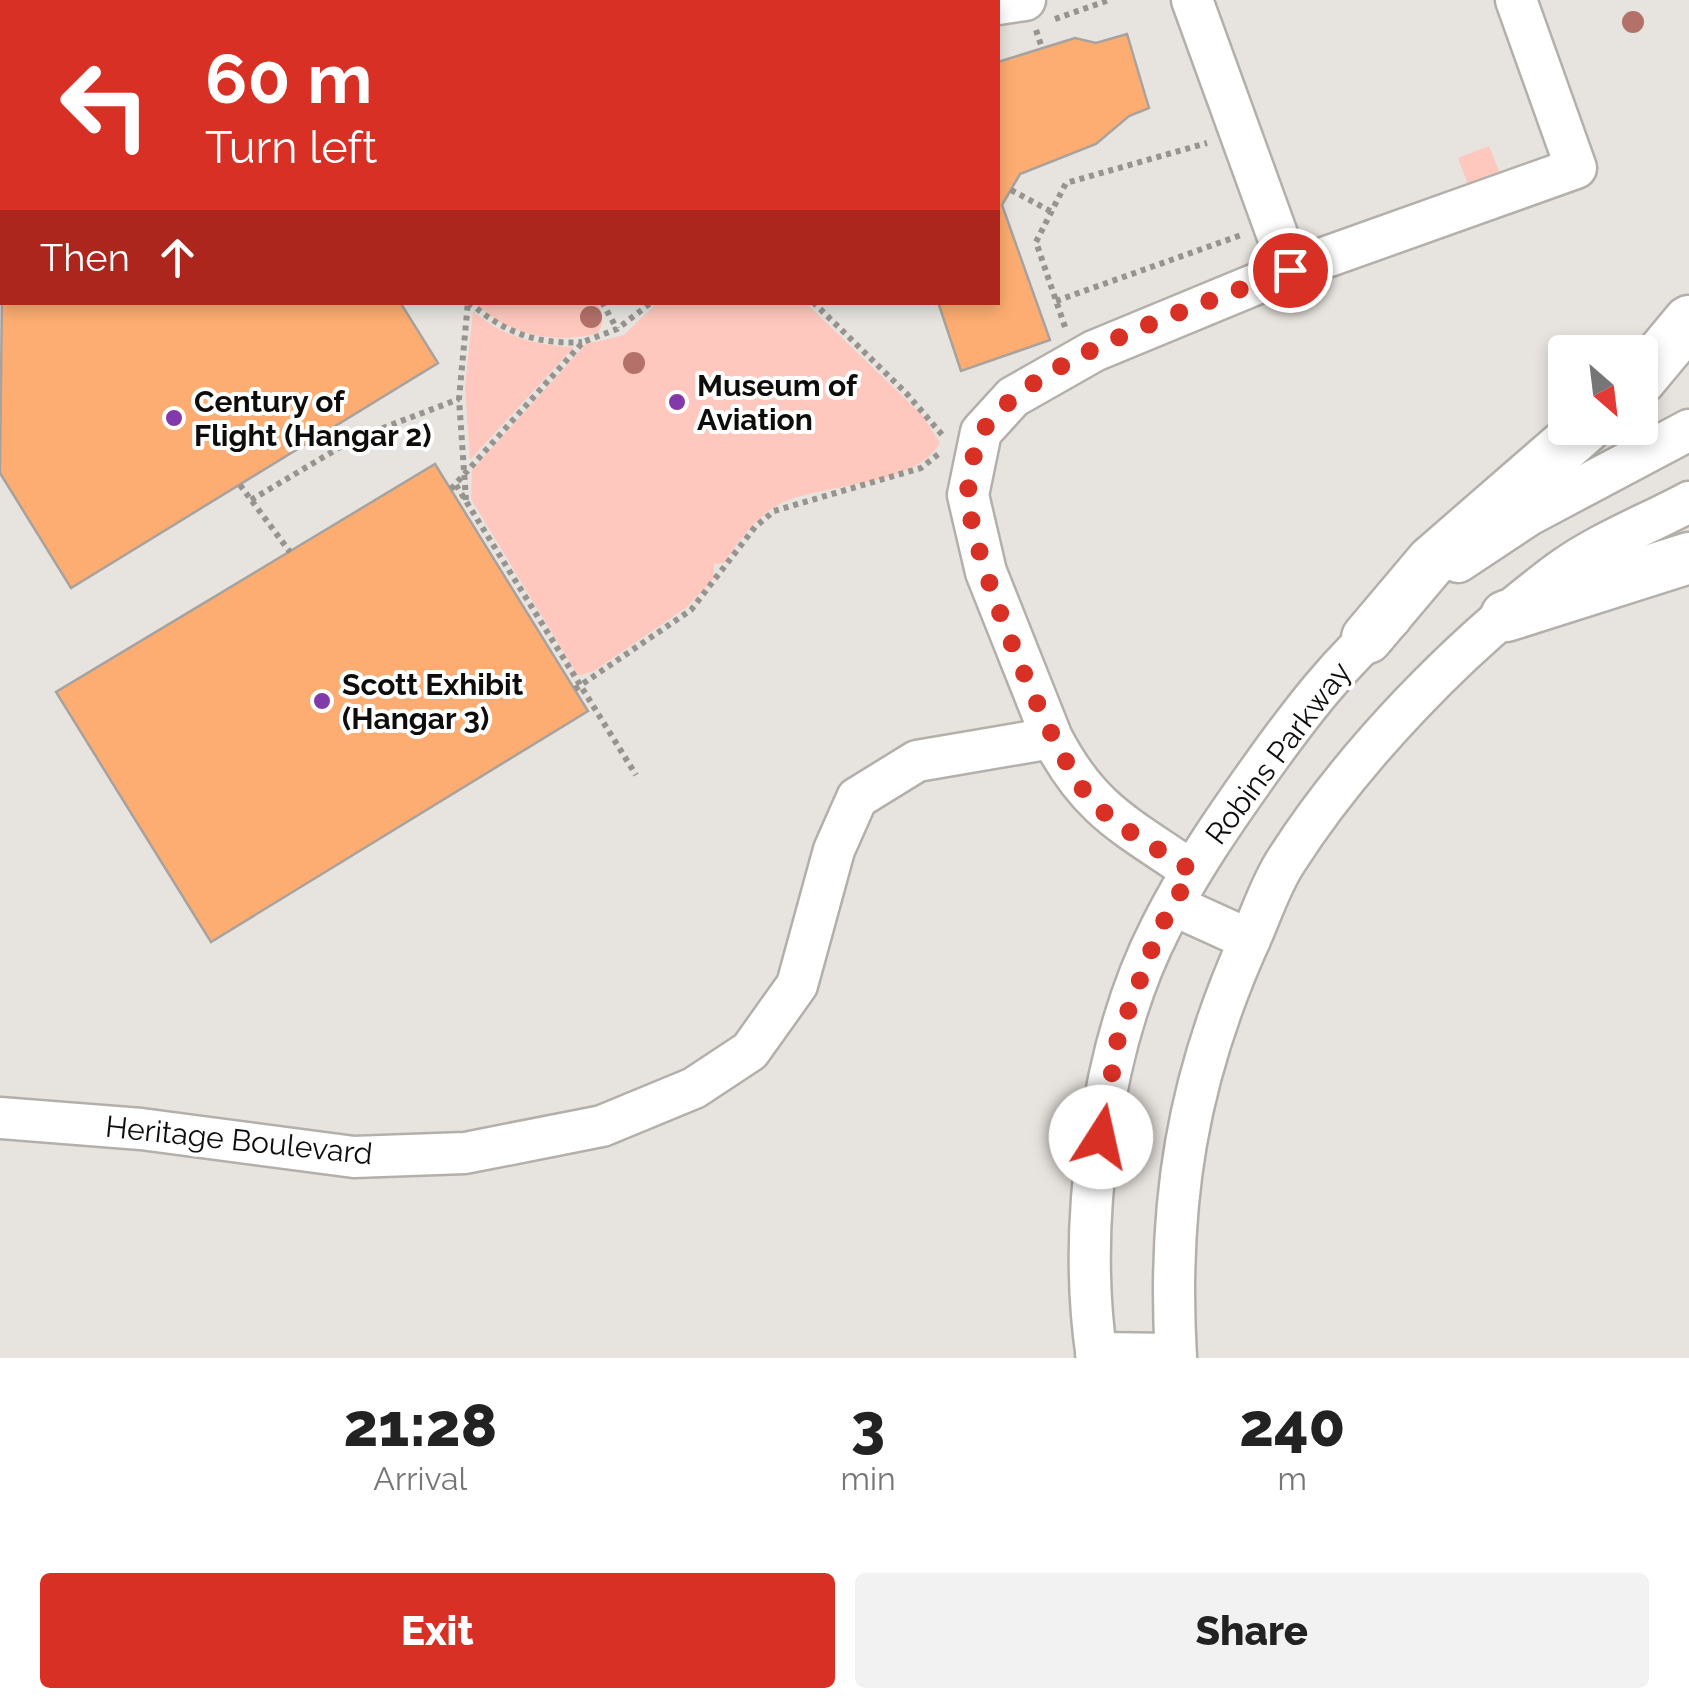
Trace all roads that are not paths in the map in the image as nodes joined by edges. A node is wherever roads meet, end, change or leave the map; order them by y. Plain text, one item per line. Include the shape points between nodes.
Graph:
1 (1192, 0) edge
2 (1516, 0) edge
3 (1000, 5) edge
4 (1030, 13) edge
5 (1290, 270) junction
6 (1689, 321) edge
7 (1658, 358) edge
8 (1689, 430) edge
9 (1566, 445) edge
10 (1689, 502) edge
11 (1689, 558) edge
12 (1506, 616) junction
13 (1367, 638) junction
14 (1052, 738) junction
15 (1182, 888) junction
16 (1250, 940) junction
17 (0, 1118) edge
18 (1096, 1356) edge
19 (1176, 1356) edge

1 - 5 street
2 - 5 street via 1576,168
3 - 4 street
5 - 14 street via 1094,350 1013,396 981,432 968,495 986,572
6 - 7 main road
8 - 13 street, Robins Parkway via 1529,515 1453,565
9 - 13 main road via 1432,561
10 - 12 street via 1564,568
11 - 12 main road
12 - 16 street via 1395,719 1285,862
13 - 15 street, Robins Parkway via 1298,716
14 - 15 street via 1095,804
14 - 17 street, Heritage Boulevard via 917,761 858,798 834,850 797,985 750,1051 694,1088 602,1126 465,1153 354,1156
15 - 16 street
15 - 18 street, Robins Parkway via 1118,1038 1090,1252
16 - 19 street via 1202,1058 1184,1154 1172,1286
18 - 19 street

